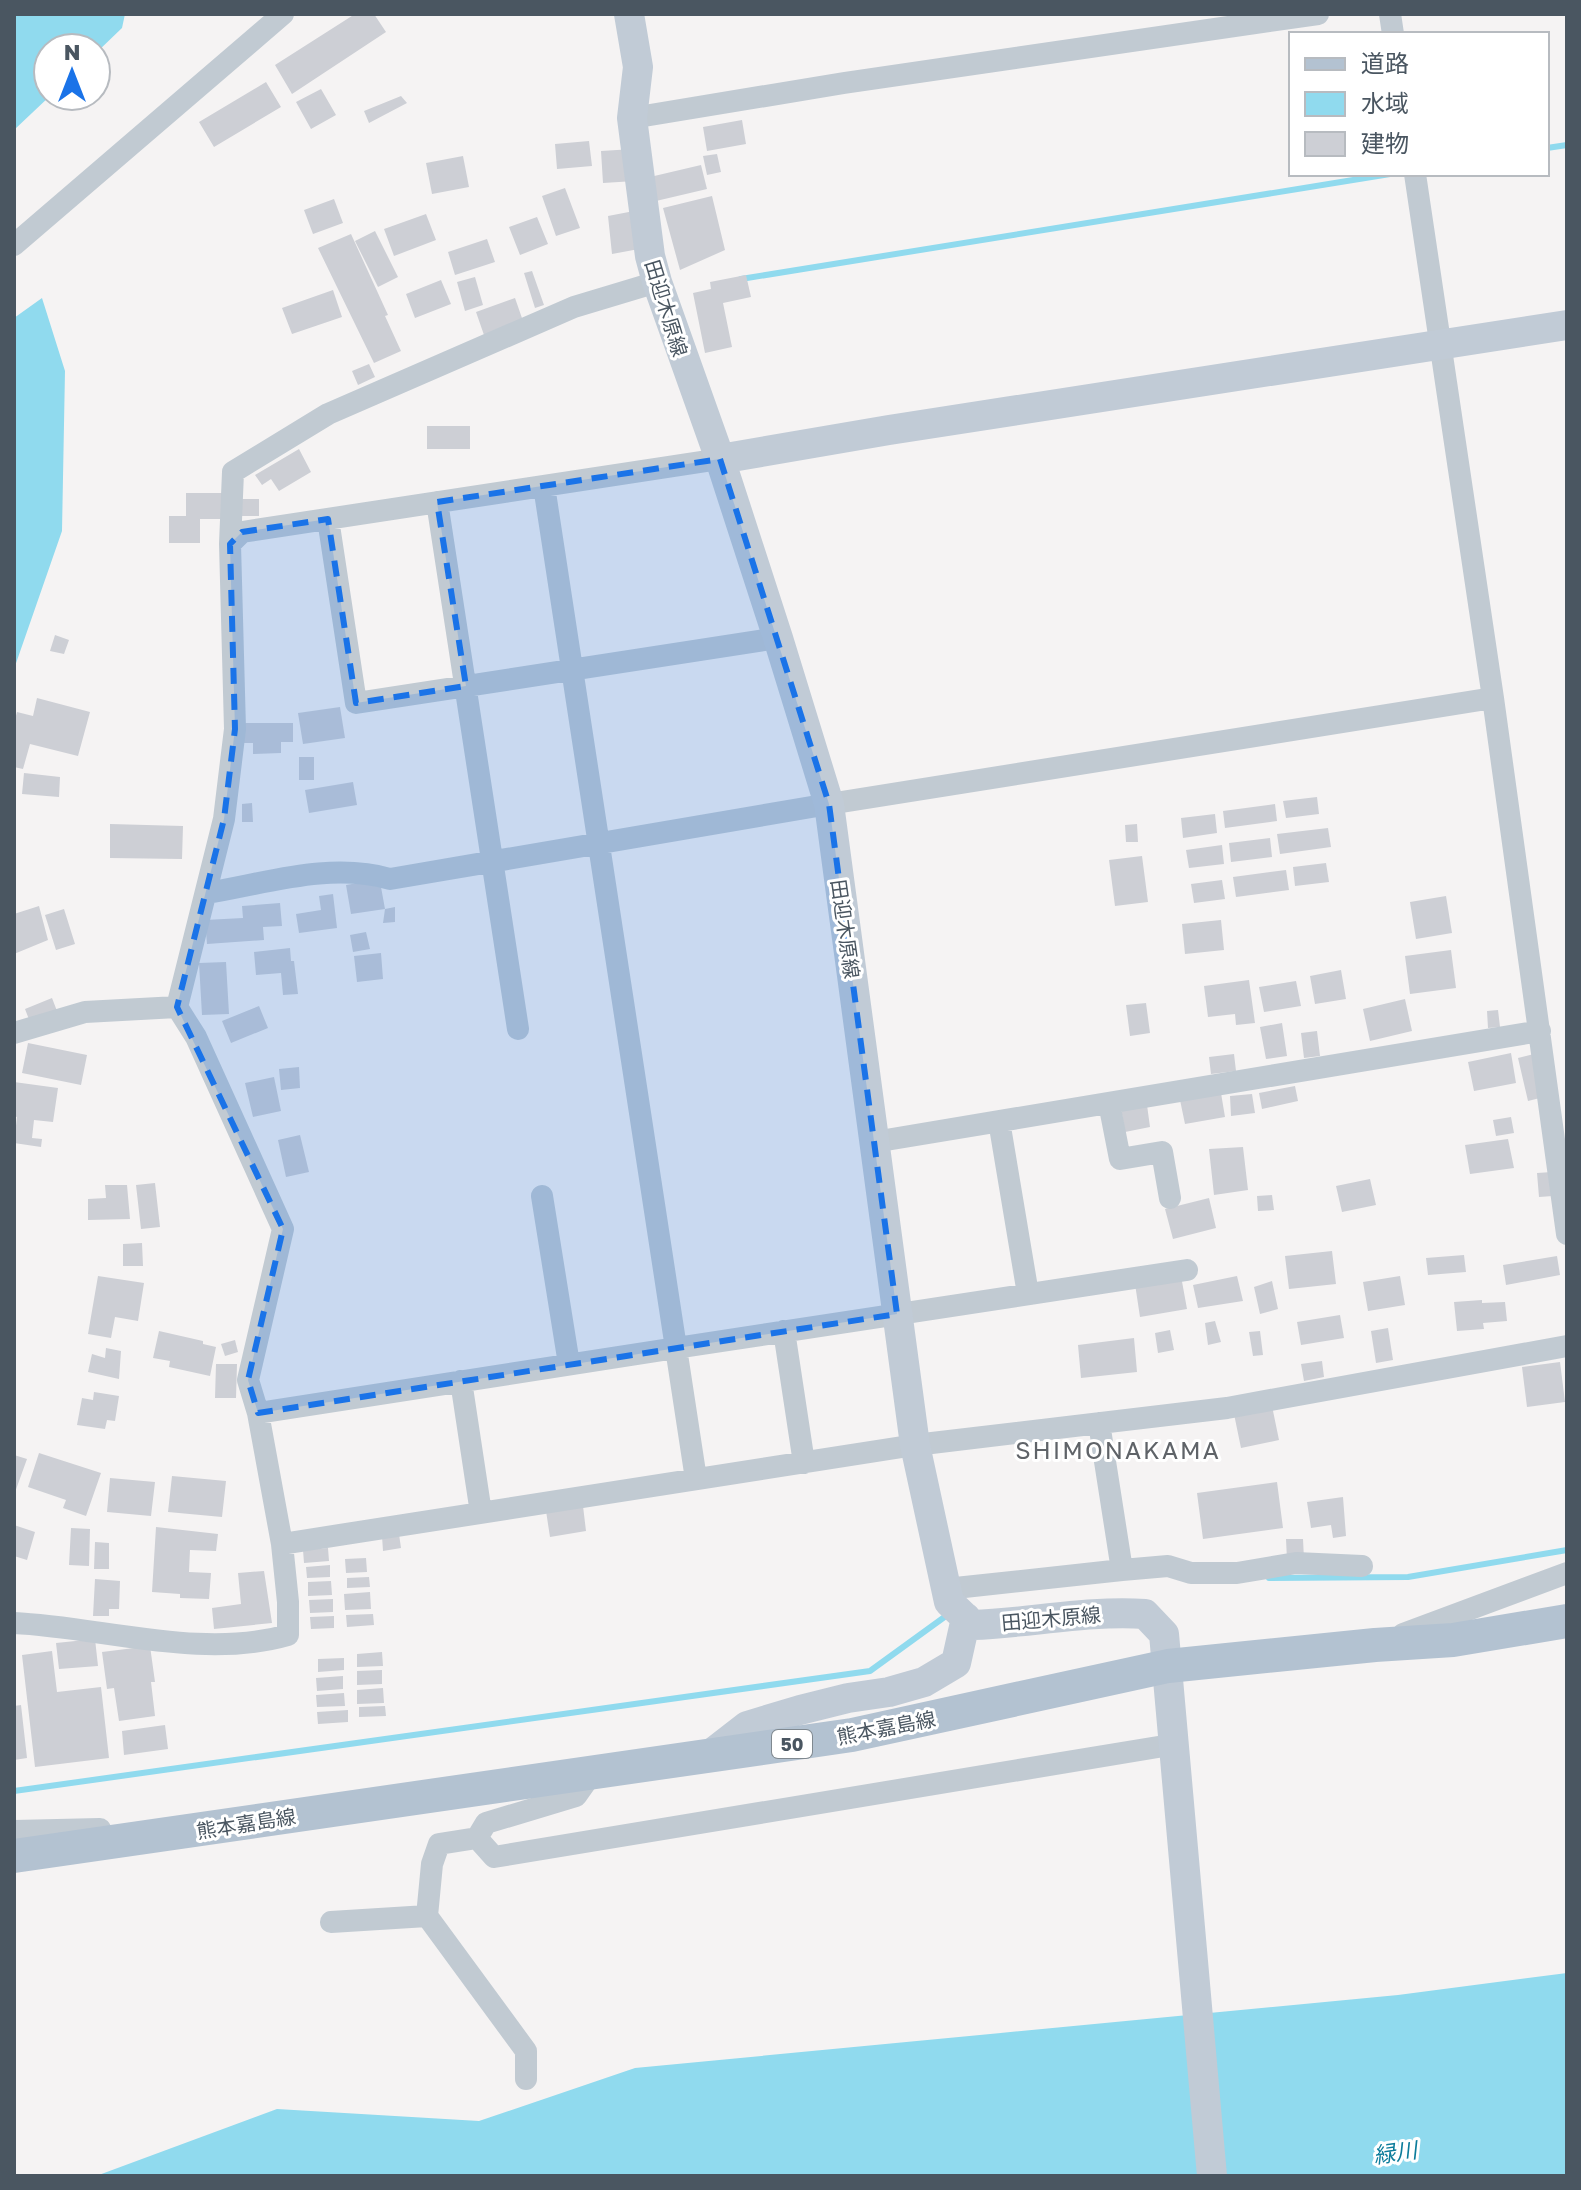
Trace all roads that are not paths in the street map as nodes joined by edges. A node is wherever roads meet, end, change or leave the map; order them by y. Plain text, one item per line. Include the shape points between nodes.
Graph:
1 (283, 14) edge
2 (629, 14) edge
3 (1318, 14) edge
4 (632, 118) junction
5 (1415, 176) edge
6 (14, 245) edge
7 (657, 282) junction
8 (1567, 325) edge
9 (1441, 343) junction
10 (720, 459) junction
11 (544, 486) junction
12 (437, 502) junction
13 (328, 519) junction
14 (230, 544) junction
15 (778, 638) junction
16 (574, 669) junction
17 (466, 686) junction
18 (1493, 698) junction
19 (829, 804) junction
20 (600, 843) junction
21 (491, 862) junction
22 (207, 893) junction
23 (177, 1007) junction
24 (518, 1029) dead end
25 (1540, 1031) junction
26 (14, 1033) edge
27 (1109, 1103) junction
28 (999, 1121) junction
29 (874, 1142) junction
30 (542, 1196) dead end
31 (1170, 1198) dead end
32 (1567, 1234) edge
33 (1187, 1270) dead end
34 (1028, 1294) junction
35 (897, 1314) junction
36 (784, 1331) junction
37 (1567, 1346) edge
38 (676, 1348) junction
39 (569, 1364) junction
40 (461, 1381) junction
41 (258, 1413) junction
42 (1099, 1423) junction
43 (915, 1445) junction
44 (804, 1463) junction
45 (696, 1479) junction
46 (481, 1513) junction
47 (282, 1544) junction
48 (1362, 1566) dead end
49 (1122, 1570) junction
50 (1567, 1573) edge
51 (954, 1603) junction
52 (1567, 1621) edge
53 (14, 1623) edge
54 (1375, 1645) junction
55 (1170, 1679) junction
56 (1158, 1747) dead end
57 (707, 1757) junction
58 (593, 1772) junction
59 (14, 1831) edge
60 (148, 1838) junction
61 (477, 1838) junction
62 (14, 1856) edge
63 (427, 1916) junction
64 (331, 1922) dead end
65 (526, 2079) dead end
66 (1212, 2176) edge

1 - 6 street
2 - 4 main road, 田迎木原線 via 638,67
3 - 4 street
4 - 7 main road, 田迎木原線
5 - 9 street
7 - 10 main road, 田迎木原線
7 - 14 street via 574,307 328,414 262,453 233,472
8 - 9 main road
9 - 10 main road
9 - 18 street
10 - 11 street
10 - 15 main road, 田迎木原線
11 - 12 street
11 - 16 street
12 - 13 street
12 - 17 street
13 - 14 street via 242,532
13 - 17 street via 356,703
14 - 22 street via 235,729 224,819
15 - 16 street
15 - 19 main road, 田迎木原線
16 - 17 street
16 - 20 street
17 - 21 street
18 - 19 street
18 - 25 street
19 - 20 street
19 - 29 main road, 田迎木原線
20 - 21 street
20 - 38 street
21 - 22 street via 390,879 337,871
21 - 24 street
22 - 23 street
23 - 26 street via 85,1012
23 - 41 street via 196,1037 283,1229 248,1380
25 - 27 street
25 - 32 street
27 - 28 street
27 - 31 street via 1120,1159 1162,1152
28 - 29 street
28 - 34 street
29 - 35 main road, 田迎木原線
30 - 39 street
33 - 34 street
34 - 35 street
35 - 36 street
35 - 43 main road, 田迎木原線
36 - 38 street
36 - 44 street
37 - 42 street via 1227,1408
38 - 39 street
38 - 45 street
39 - 40 street
40 - 41 street
40 - 46 street
41 - 47 street
42 - 43 street
42 - 49 street
43 - 44 street
43 - 51 main road, 田迎木原線
44 - 45 street
45 - 46 street
46 - 47 street
47 - 53 street via 288,1635 208,1644
48 - 49 street via 1296,1563 1237,1573 1191,1573 1168,1566
49 - 51 street
50 - 54 street
51 - 55 main road, 田迎木原線 via 973,1625 1145,1614 1164,1634
51 - 57 main road via 956,1663 924,1682 747,1726
52 - 54 main road, 熊本嘉島線 / 50 via 1453,1640
54 - 55 main road, 熊本嘉島線 / 50
55 - 57 main road, 熊本嘉島線 / 50
55 - 66 main road
56 - 61 street via 494,1857
57 - 58 main road, 熊本嘉島線 / 50
58 - 60 main road, 熊本嘉島線 / 50
58 - 61 street via 576,1796 486,1823
59 - 60 street via 107,1829
60 - 62 main road, 熊本嘉島線 / 50
61 - 63 street via 439,1844
63 - 64 street
63 - 65 street via 526,2051

